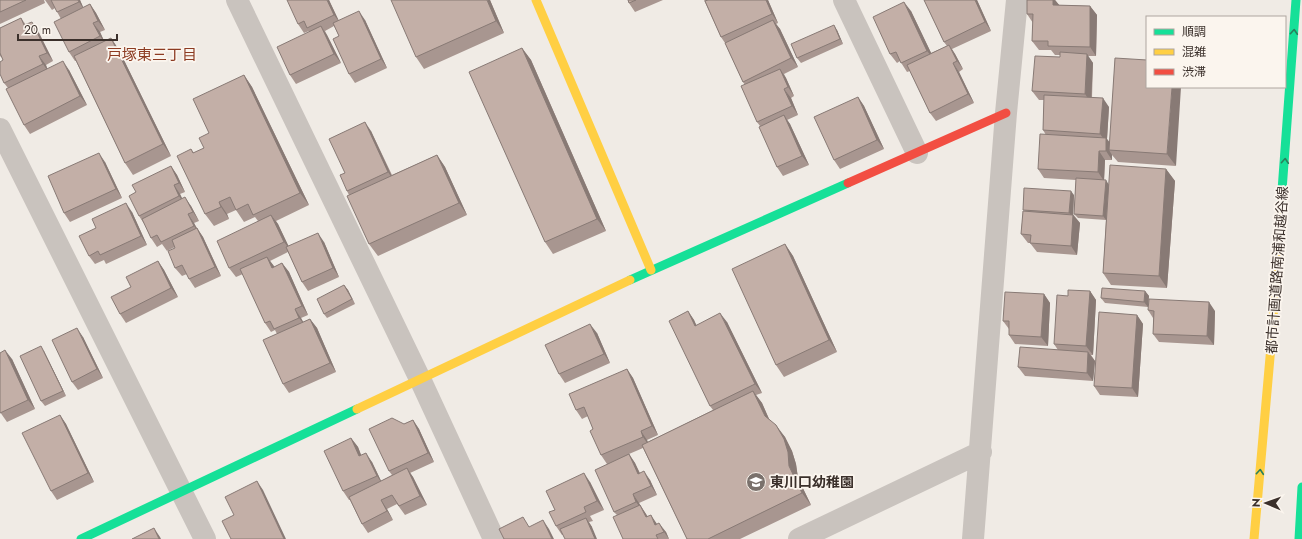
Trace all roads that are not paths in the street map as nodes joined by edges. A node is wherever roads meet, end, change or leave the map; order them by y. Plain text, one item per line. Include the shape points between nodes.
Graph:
1 (237, 0) edge
2 (536, 0) edge
3 (844, 0) edge
4 (1017, 0) edge
5 (1296, 0) edge
6 (1006, 113) junction
7 (0, 129) edge
8 (917, 153) junction
9 (651, 270) junction
10 (420, 379) junction
11 (981, 452) junction
12 (1302, 487) edge
13 (182, 492) junction
14 (81, 539) edge
15 (205, 539) edge
16 (494, 539) edge
17 (799, 539) edge
18 (973, 539) edge
19 (1254, 539) edge
20 (1299, 539) edge

1 - 10 street
2 - 9 street
3 - 8 street
4 - 6 street
19 -> 5 street, 都市計画道路南浦和越谷線
6 - 8 street
6 - 11 street
7 - 13 street
8 - 9 street
9 - 10 street
10 - 13 street
10 - 16 street
11 - 17 street
11 - 18 street
12 - 20 street
13 - 14 street
13 - 15 street

